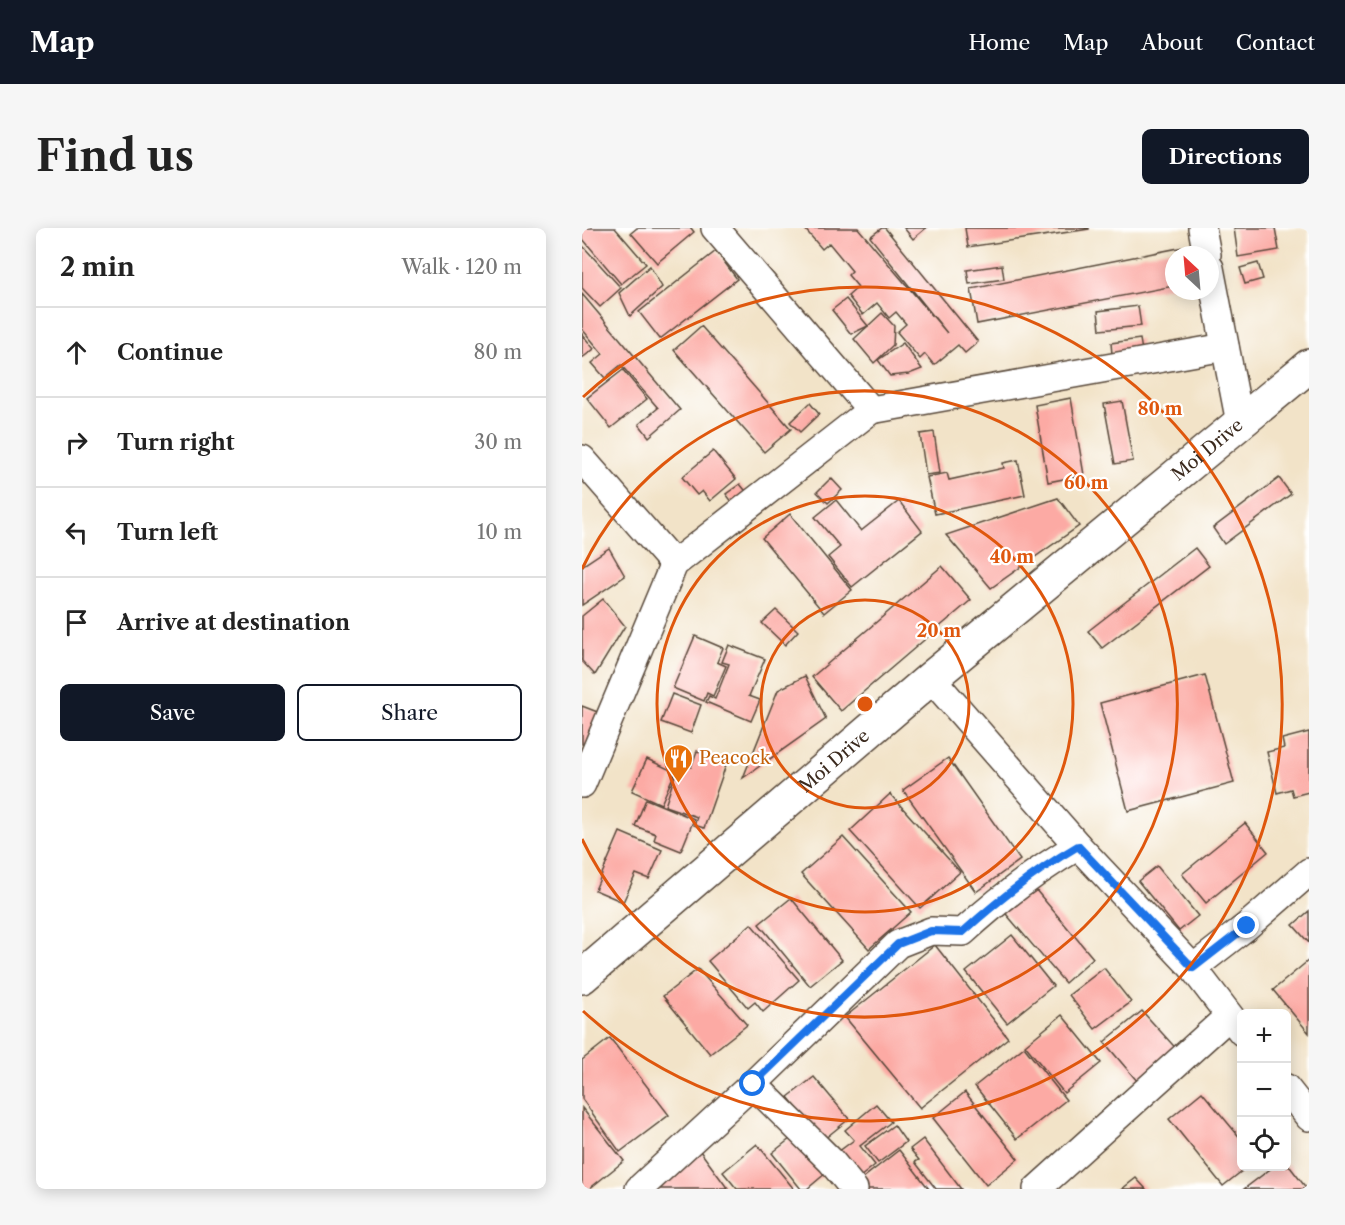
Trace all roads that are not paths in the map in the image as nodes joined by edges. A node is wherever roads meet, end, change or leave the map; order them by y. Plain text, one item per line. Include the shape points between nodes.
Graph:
1 (715, 228) edge
2 (1202, 228) edge
3 (1206, 246) edge
4 (1216, 300) edge
5 (1225, 347) junction
6 (1309, 366) edge
7 (871, 410) junction
8 (1240, 423) junction
9 (582, 459) edge
10 (674, 564) junction
11 (931, 678) junction
12 (582, 784) edge
13 (1078, 846) junction
14 (1309, 872) edge
15 (587, 965) edge
16 (1193, 968) junction
17 (1235, 1024) edge
18 (753, 1084) junction
19 (1291, 1093) edge
20 (1309, 1117) edge
21 (639, 1189) edge
22 (854, 1189) edge
23 (1037, 1189) edge

1 - 7 street
2 - 3 street
4 - 5 street
5 - 7 street
5 - 8 street
6 - 8 street, Moi Drive
7 - 10 street
8 - 11 street, Moi Drive
9 - 10 street
10 - 12 street
11 - 13 street
11 - 15 street, Moi Drive
13 - 16 street
13 - 18 street via 1053,860 963,932 931,931 898,944
14 - 16 street
16 - 17 street
17 - 23 street
18 - 21 street
18 - 22 street
19 - 20 street

